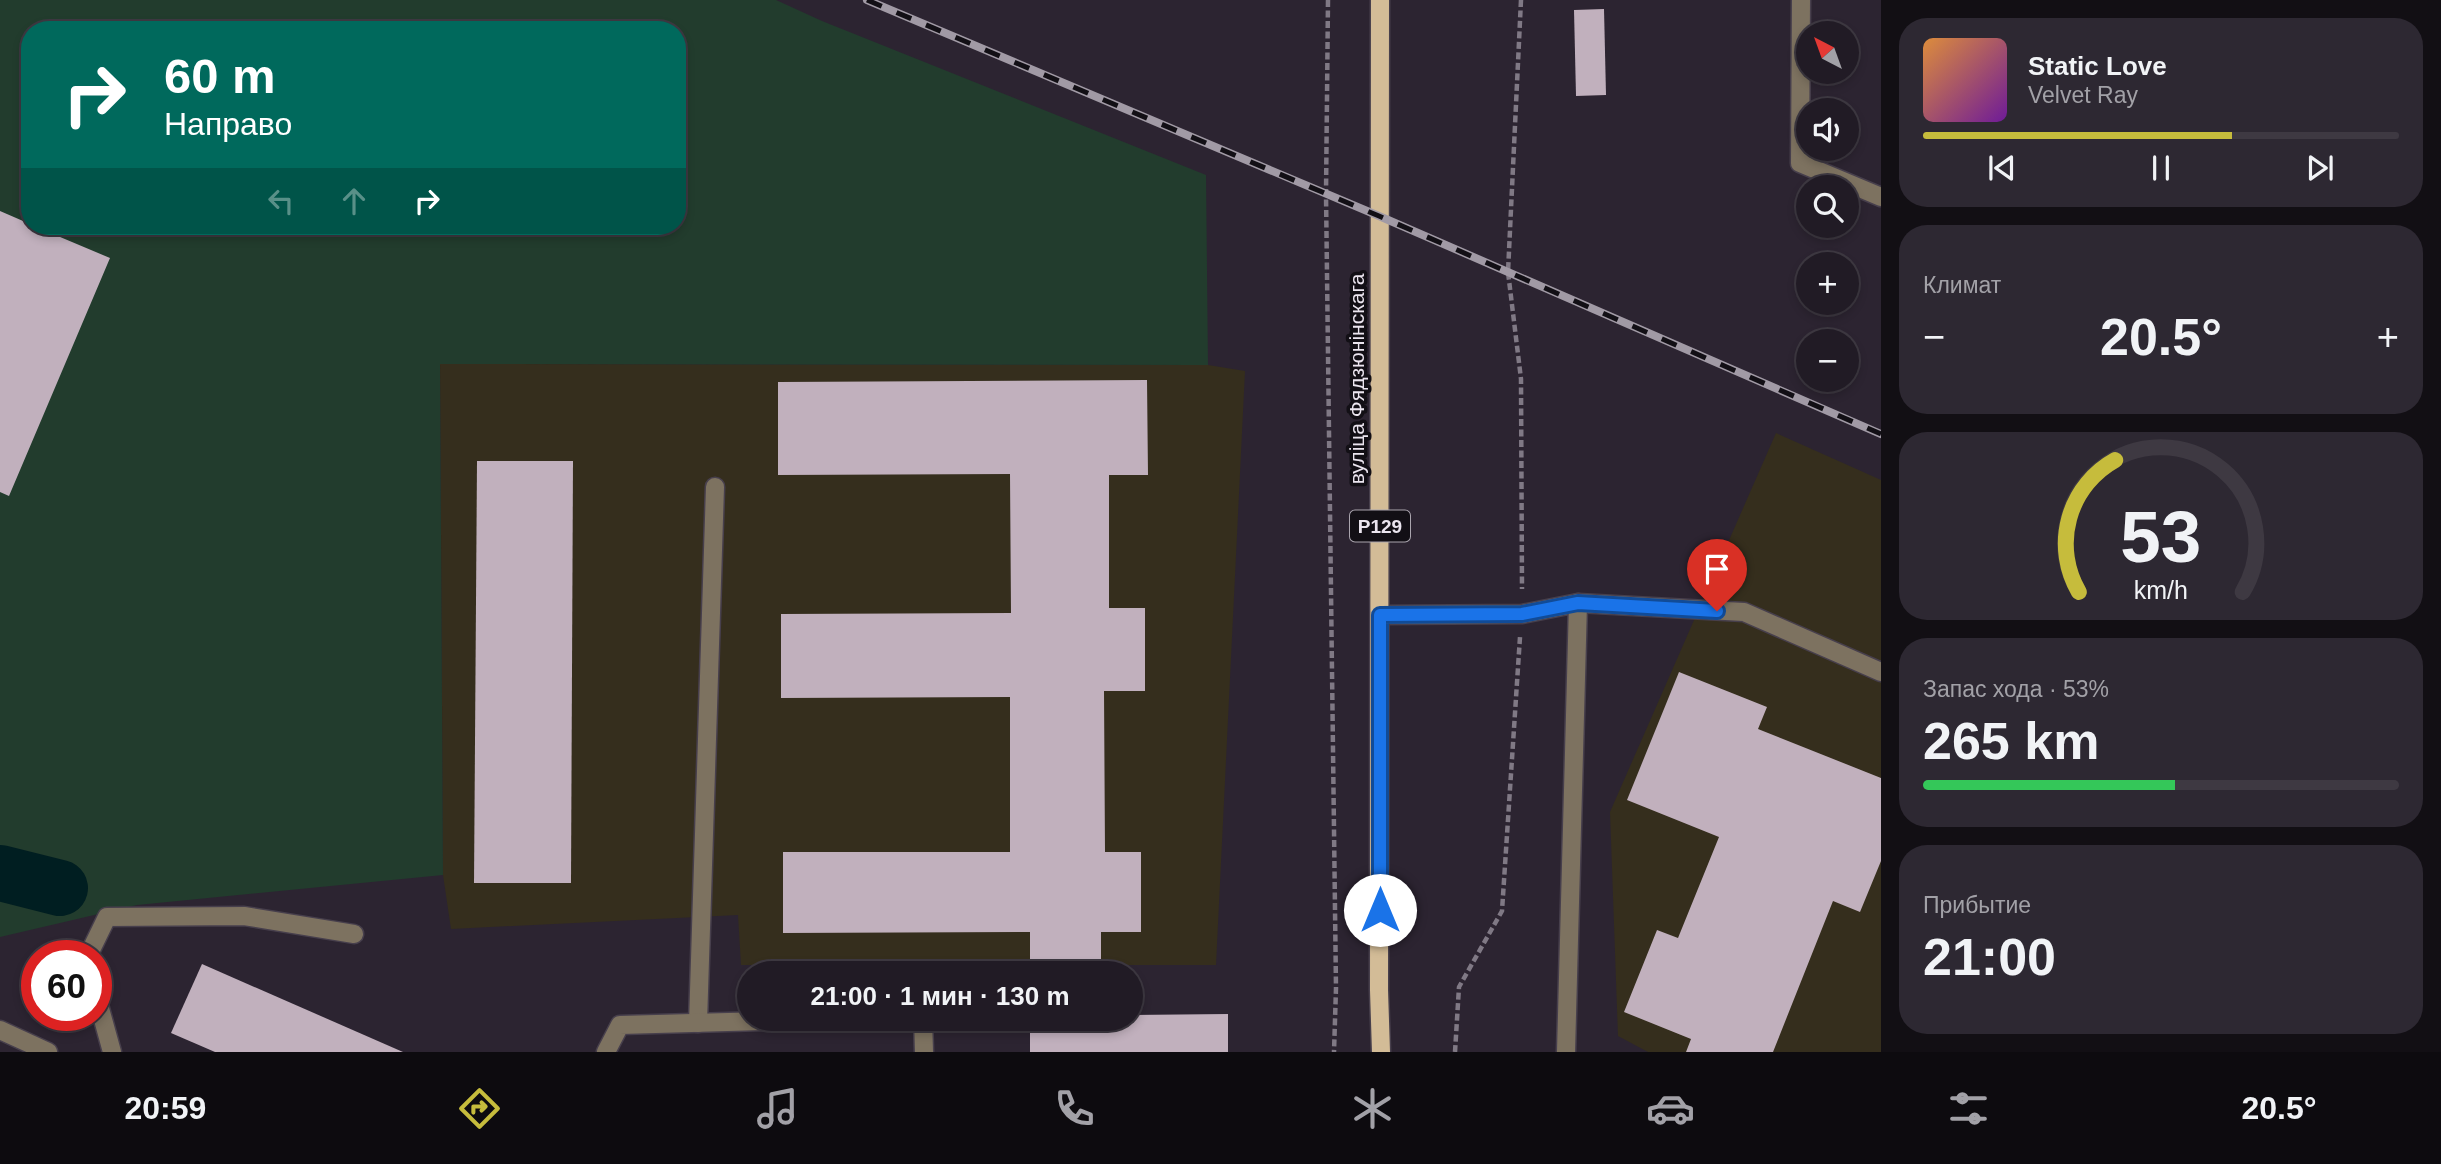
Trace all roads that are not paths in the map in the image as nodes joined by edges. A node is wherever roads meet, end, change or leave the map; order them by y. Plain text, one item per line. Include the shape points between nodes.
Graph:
1 (1380, 0) edge
2 (1801, 0) edge
3 (1881, 197) edge
4 (715, 487) dead end
5 (1578, 603) junction
6 (1380, 615) junction
7 (1881, 673) edge
8 (354, 934) dead end
9 (96, 940) edge
10 (737, 1022) edge
11 (698, 1023) junction
12 (0, 1030) edge
13 (106, 1031) edge
14 (923, 1031) edge
15 (48, 1052) edge
16 (112, 1052) edge
17 (606, 1052) edge
18 (924, 1052) edge
19 (1381, 1052) edge
20 (1566, 1052) edge

1 - 6 main road, вуліца Фядзюнінскага / Р129
2 - 3 street via 1800,163
4 - 11 street
5 - 6 street via 1522,614
5 - 7 street via 1744,612
5 - 20 street
6 - 19 main road, вуліца Фядзюнінскага / Р129
8 - 9 street via 244,916 107,917
10 - 11 street
11 - 17 street via 620,1025
12 - 15 street
13 - 16 street
14 - 18 street

